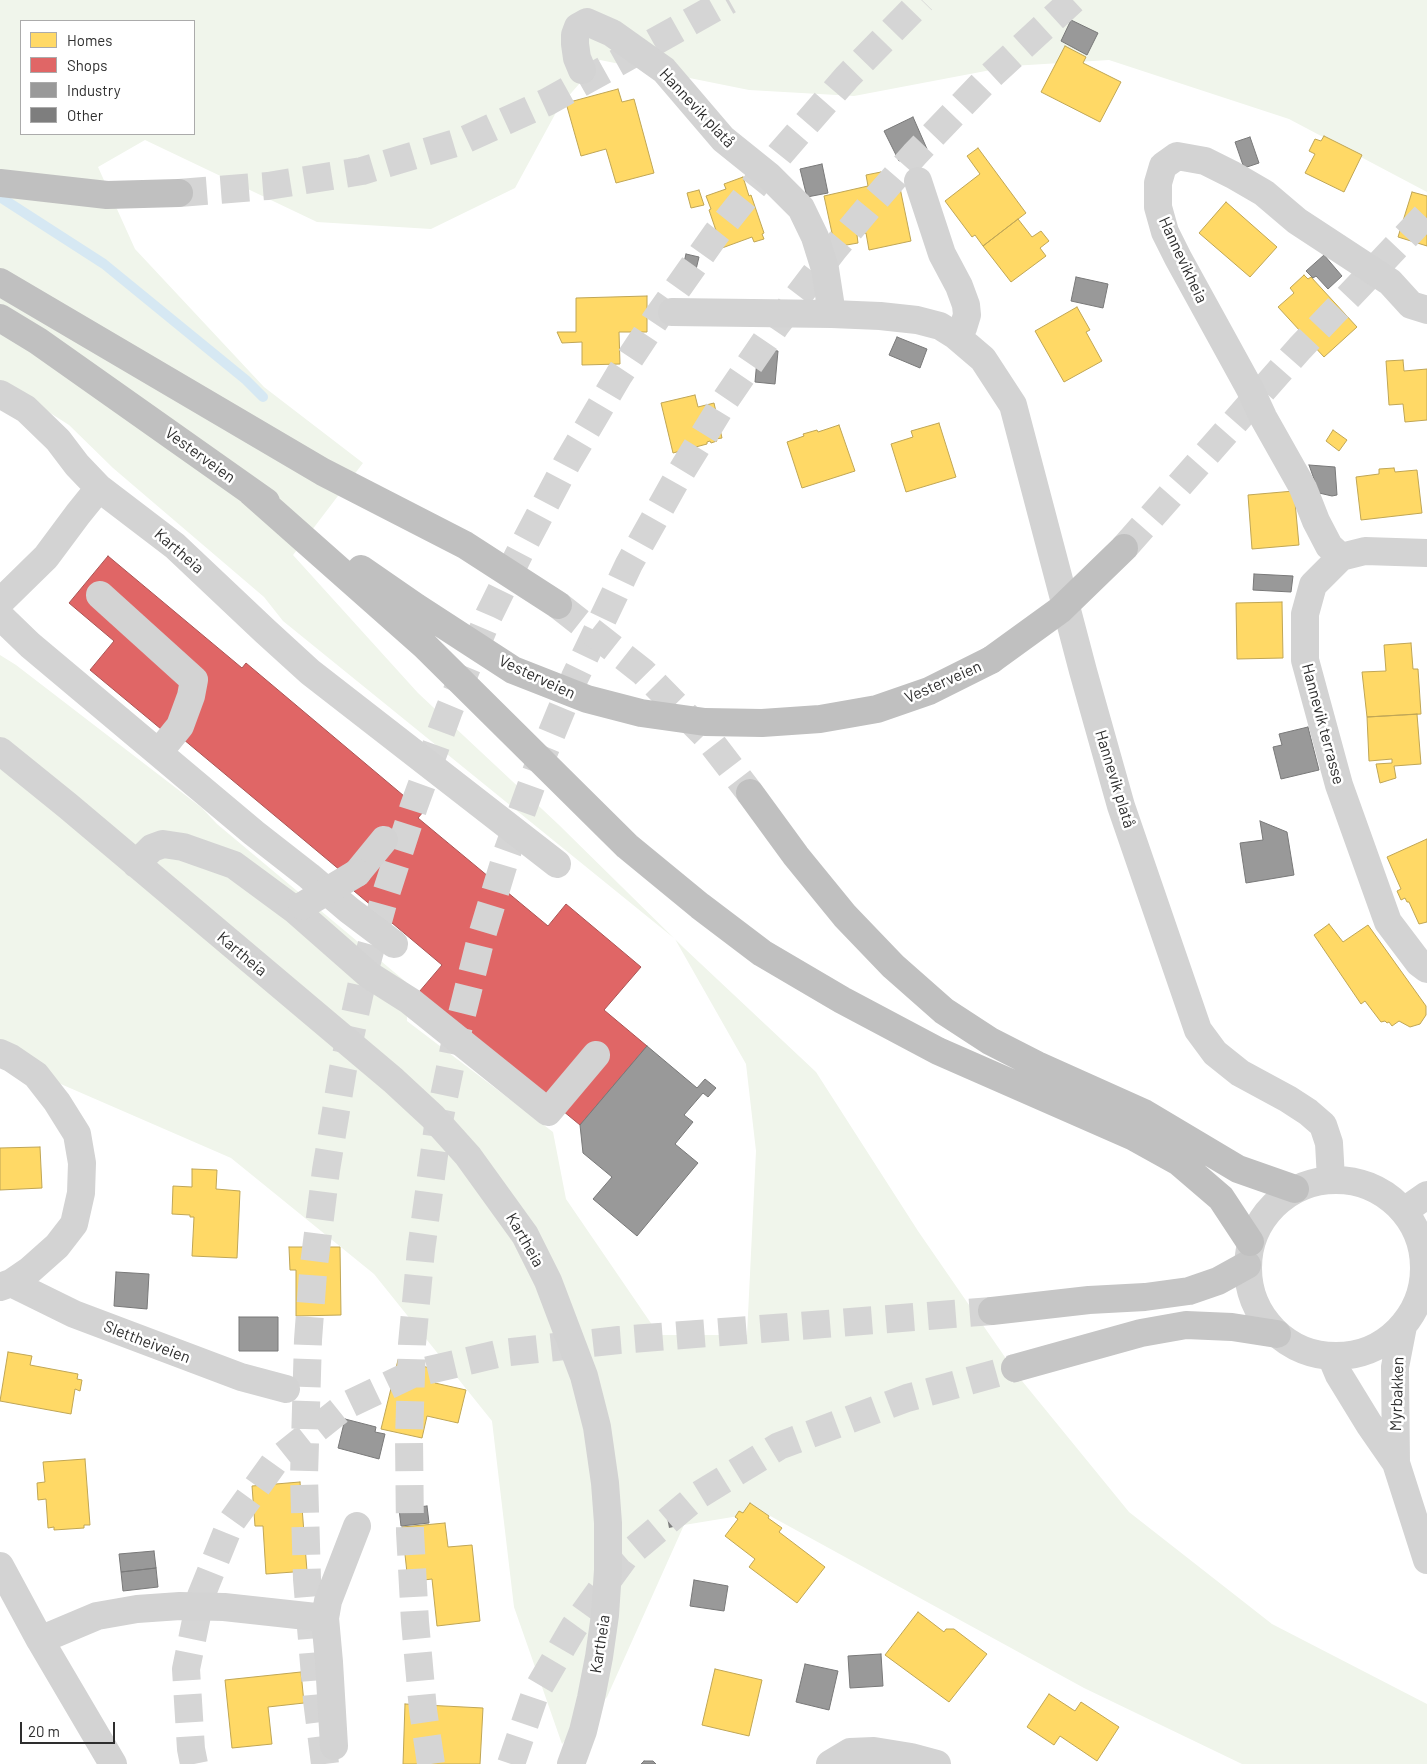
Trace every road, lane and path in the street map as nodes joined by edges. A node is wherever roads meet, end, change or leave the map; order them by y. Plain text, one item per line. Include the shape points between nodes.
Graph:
1 (582, 70) dead end
2 (918, 181) dead end
3 (0, 183) edge
4 (179, 193) tunnel mouth
5 (0, 282) edge
6 (1419, 308) edge
7 (672, 312) dead end
8 (832, 314) junction
9 (0, 318) edge
10 (956, 336) junction
11 (0, 394) edge
12 (99, 488) junction
13 (251, 492) junction
14 (1124, 548) tunnel mouth
15 (1427, 553) edge
16 (1341, 557) junction
17 (100, 595) dead end
18 (0, 602) edge
19 (558, 605) tunnel mouth
20 (0, 616) edge
21 (0, 751) edge
22 (159, 752) junction
23 (750, 793) tunnel mouth
24 (384, 840) dead end
25 (136, 864) junction
26 (557, 864) dead end
27 (298, 908) junction
28 (394, 944) dead end
29 (1427, 970) edge
30 (0, 1053) edge
31 (596, 1055) dead end
32 (1331, 1179) junction
33 (1295, 1188) junction
34 (1427, 1195) edge
35 (1404, 1211) junction
36 (1248, 1254) junction
37 (6, 1285) edge
38 (992, 1311) tunnel mouth
39 (1403, 1326) junction
40 (1277, 1334) junction
41 (1331, 1356) junction
42 (1015, 1368) tunnel mouth
43 (286, 1389) dead end
44 (1396, 1463) junction
45 (357, 1526) dead end
46 (1427, 1560) edge
47 (0, 1566) edge
48 (325, 1618) junction
49 (40, 1640) junction
50 (334, 1746) dead end
51 (114, 1764) edge
52 (571, 1764) edge
53 (830, 1764) edge
54 (937, 1764) edge

1 - 8 street, Hannevik platå via 575,44 578,27 586,22 612,33 664,70 723,139 769,176 801,208 825,269
2 - 10 street via 942,254 966,305 965,322
3 - 4 highway via 107,195
5 - 19 highway via 323,472 465,545
6 - 16 street, Hannevikheia via 1390,282 1233,174 1205,161 1177,156 1162,166 1158,207 1166,232 1303,488 1329,546
7 - 8 street, Hannevik platå
8 - 10 street, Hannevik platå via 917,320 940,326
9 - 13 highway, Vesterveien via 38,341
10 - 32 street, Hannevik platå via 983,359 1013,404 1121,806 1198,1030 1215,1053 1240,1073 1288,1099 1323,1125 1329,1144
11 - 12 street, Kartheia via 26,409
12 - 18 street via 46,557
12 - 26 street, Kartheia via 175,546 310,672
13 - 14 highway, Vesterveien, bridge via 513,670 587,699 641,713 705,722 762,724 820,719 877,709 929,691 991,660 1060,610
13 - 36 highway via 425,646 626,846 700,906 762,953 842,1000 938,1051 1134,1137 1179,1162 1221,1198
15 - 16 street via 1365,551
16 - 29 street, Hannevik terrasse via 1313,584 1305,614 1305,660 1339,785 1388,922
17 - 22 street via 194,680 180,726
20 - 22 street
21 - 25 street, Kartheia
22 - 28 street via 348,910
23 - 33 highway via 845,916 893,966 944,1011 990,1041 1037,1065 1144,1113 1238,1169
24 - 27 street, bridge via 357,873
25 - 27 street via 152,848 163,844 183,846 234,865
25 - 52 street, Kartheia via 433,1117 501,1200 525,1235 548,1281 584,1376 597,1427 608,1523 608,1570 599,1657
27 - 31 street via 369,975 410,1001 548,1112
30 - 37 street, Slettheiveien via 36,1075 57,1102 77,1134 82,1163 81,1193 74,1224 57,1246 30,1270
32 - 33 street
32 - 35 street via 1358,1181 1384,1193
33 - 36 street via 1275,1202 1260,1221
34 - 35 street
35 - 39 street via 1417,1233 1424,1257 1424,1282 1416,1306
36 - 38 main road via 1218,1281 1189,1291
36 - 40 street via 1248,1284 1254,1303
37 - 43 street, Slettheiveien via 241,1377
39 - 41 street via 1384,1343 1361,1353
39 - 44 street, Myrbakken via 1395,1367
40 - 41 street via 1302,1350
40 - 42 main road via 1232,1327 1186,1326 1141,1333
41 - 44 street, Myrbakken via 1339,1375
44 - 46 street, Myrbakken
45 - 48 street via 328,1601
47 - 49 street
48 - 49 street via 224,1607 137,1609 98,1616
48 - 50 street
49 - 51 street
53 - 54 street via 850,1752 874,1751

